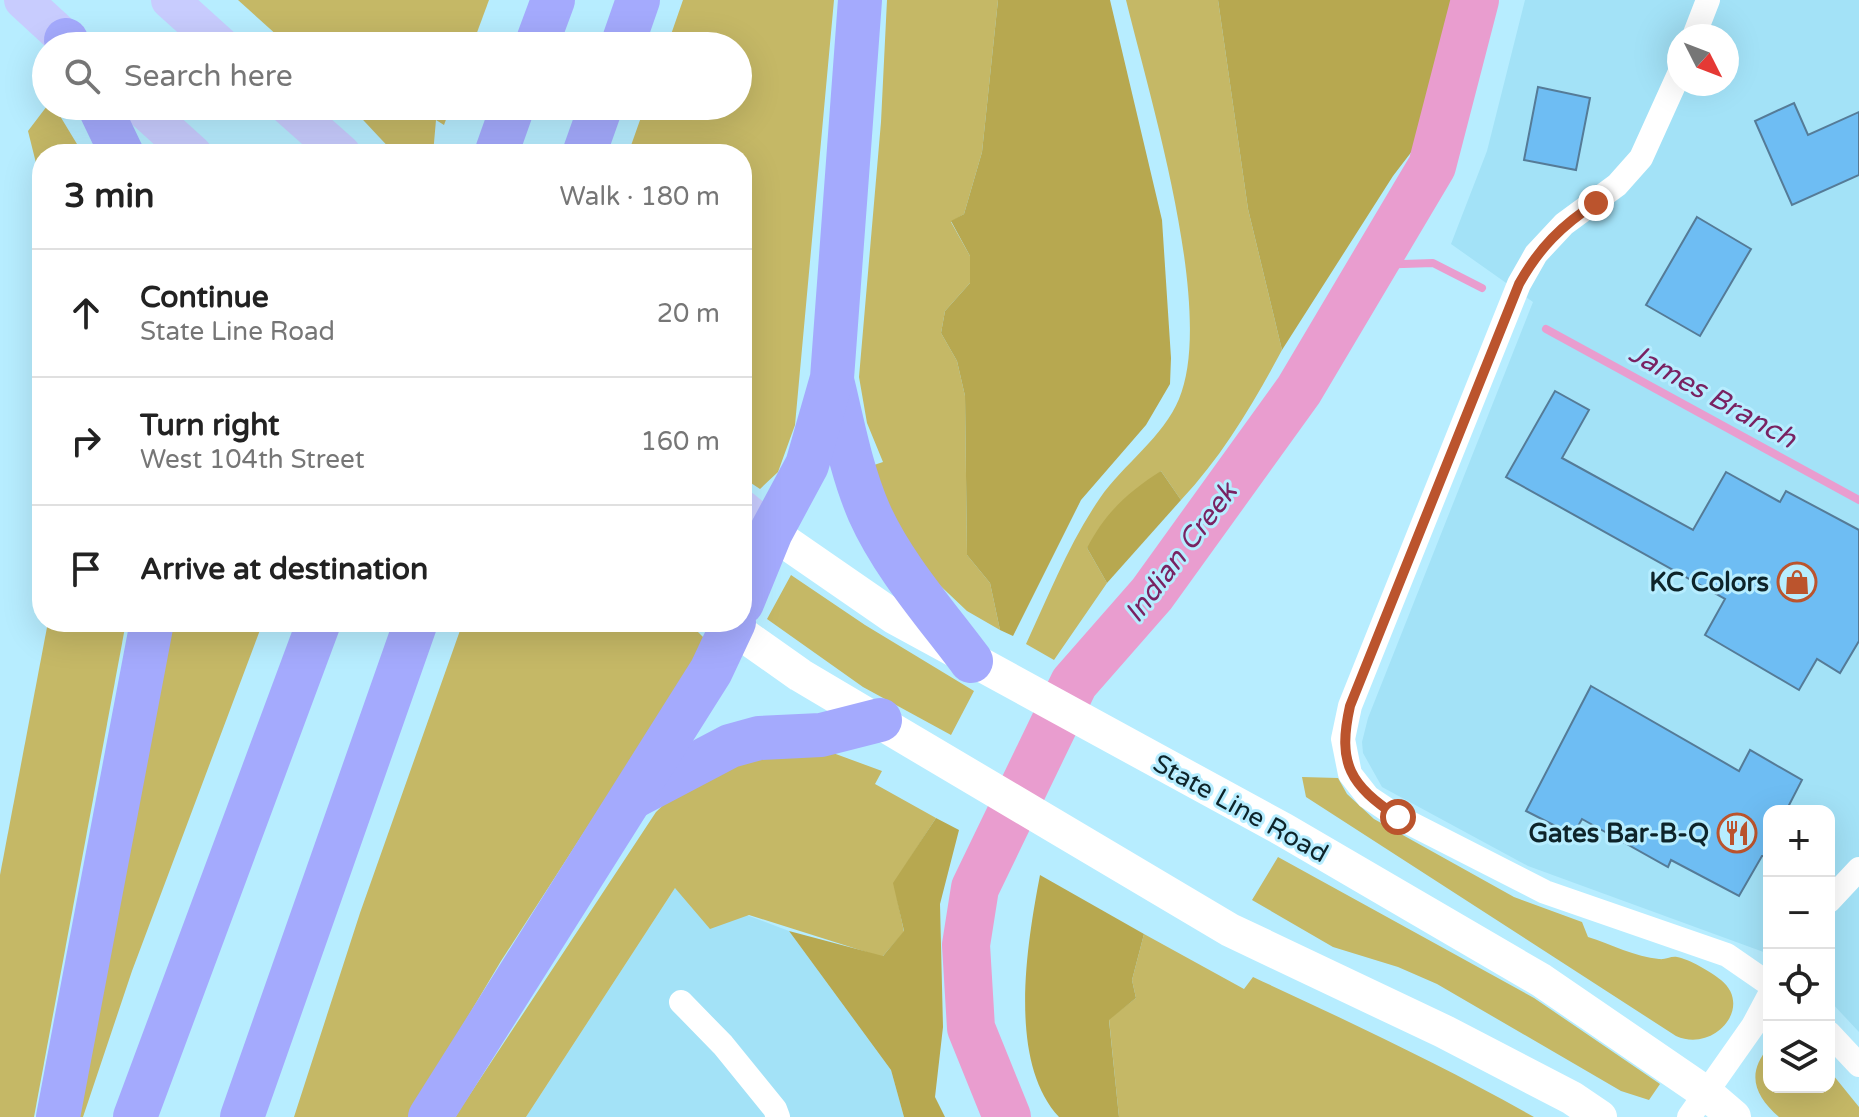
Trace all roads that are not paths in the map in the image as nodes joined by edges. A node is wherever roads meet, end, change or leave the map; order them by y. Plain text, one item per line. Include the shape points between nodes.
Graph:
1 (23, 0) edge
2 (170, 0) edge
3 (553, 0) edge
4 (638, 0) edge
5 (860, 0) edge
6 (1708, 0) edge
7 (1699, 24) edge
8 (56, 32) edge
9 (205, 32) edge
10 (541, 32) edge
11 (627, 32) edge
12 (1669, 96) edge
13 (106, 120) edge
14 (155, 120) edge
15 (304, 120) edge
16 (508, 120) edge
17 (596, 120) edge
18 (117, 144) edge
19 (182, 144) edge
20 (331, 144) edge
21 (500, 144) edge
22 (588, 144) edge
23 (832, 378) junction
24 (756, 520) edge
25 (150, 632) edge
26 (315, 632) edge
27 (412, 632) edge
28 (729, 632) edge
29 (750, 632) edge
30 (971, 661) junction
31 (880, 720) junction
32 (629, 799) junction
33 (1859, 869) edge
34 (1835, 895) edge
35 (1763, 980) edge
36 (681, 1002) dead end
37 (1763, 1007) edge
38 (1835, 1039) edge
39 (1859, 1065) edge
40 (1698, 1105) edge
41 (58, 1117) edge
42 (135, 1117) edge
43 (242, 1117) edge
44 (430, 1117) edge
45 (778, 1117) edge
46 (1600, 1117) edge
47 (1734, 1117) edge

1 - 8 main road
2 - 9 main road
3 - 10 highway
4 - 11 highway
5 - 23 highway
6 - 7 street
12 - 35 street via 1641,158 1617,185 1564,224 1536,254 1519,284 1350,706 1343,739 1350,774 1368,797 1398,817 1545,892 1727,955
13 - 18 highway
14 - 19 main road
15 - 20 main road
16 - 21 highway
17 - 22 highway
23 - 24 highway via 807,465
23 - 30 highway via 854,471 871,515
24 - 30 main road, State Line Road via 850,589
25 - 41 highway
26 - 42 highway
27 - 43 highway
28 - 32 highway via 721,655
29 - 31 main road via 800,675
30 - 40 main road, State Line Road via 1284,830 1541,980
31 - 32 highway via 821,735 759,738 730,746
31 - 46 main road via 1230,930 1443,1031
32 - 44 highway
33 - 34 street
36 - 45 street via 723,1045
37 - 40 street
38 - 39 street
40 - 47 main road, State Line Road

